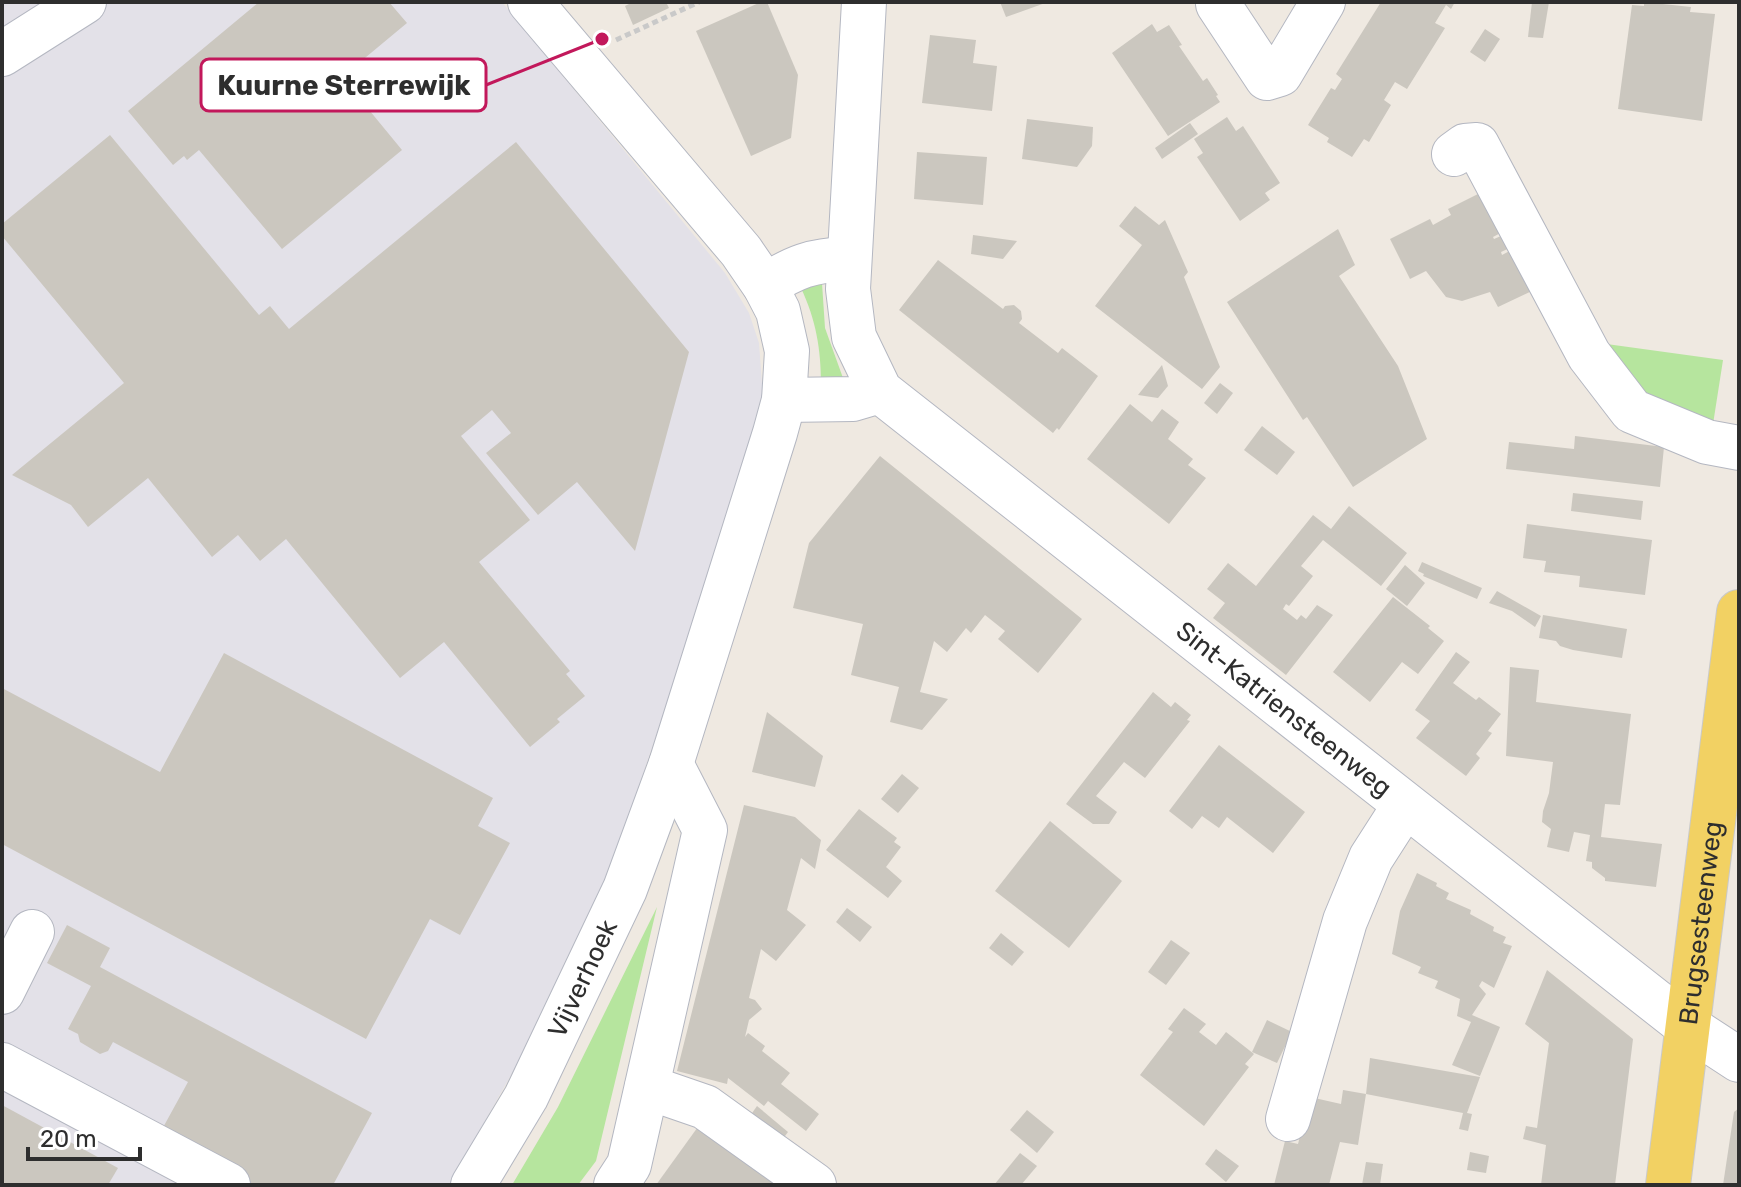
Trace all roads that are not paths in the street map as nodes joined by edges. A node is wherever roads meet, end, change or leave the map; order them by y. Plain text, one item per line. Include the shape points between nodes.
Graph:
1 (84, 2) edge
2 (530, 2) edge
3 (864, 2) edge
4 (1323, 2) edge
5 (1219, 3) edge
6 (3, 51) edge
7 (1454, 154) dead end
8 (848, 259) junction
9 (765, 286) junction
10 (880, 391) junction
11 (784, 400) junction
12 (1739, 448) edge
13 (1739, 612) edge
14 (671, 764) junction
15 (1405, 805) junction
16 (32, 932) dead end
17 (2, 992) edge
18 (1687, 1026) junction
19 (1739, 1060) edge
20 (2, 1065) edge
21 (647, 1087) junction
22 (1288, 1119) dead end
23 (228, 1185) edge
24 (473, 1185) edge
25 (616, 1185) edge
26 (814, 1185) edge
27 (1668, 1185) edge

1 - 6 street
2 - 9 street
3 - 8 street, Sint-Katriensteenweg
4 - 5 street via 1280,74 1267,78
7 - 12 street via 1477,145 1589,355 1632,411 1707,442
8 - 9 street via 822,259 791,269
8 - 10 street, Sint-Katriensteenweg via 854,337
9 - 11 street via 778,311 787,351
10 - 11 street via 853,399
10 - 15 street, Sint-Katriensteenweg
11 - 14 street, Vijverhoek
13 - 18 main road, Brugsesteenweg
14 - 21 street via 705,830
14 - 24 street, Vijverhoek via 625,889 526,1097
15 - 18 street, Sint-Katriensteenweg
15 - 22 street via 1371,858 1345,921
16 - 17 street
18 - 19 street, Sint-Katriensteenweg
18 - 27 main road, Brugsesteenweg
20 - 23 street
21 - 25 street via 629,1165
21 - 26 street via 705,1107

